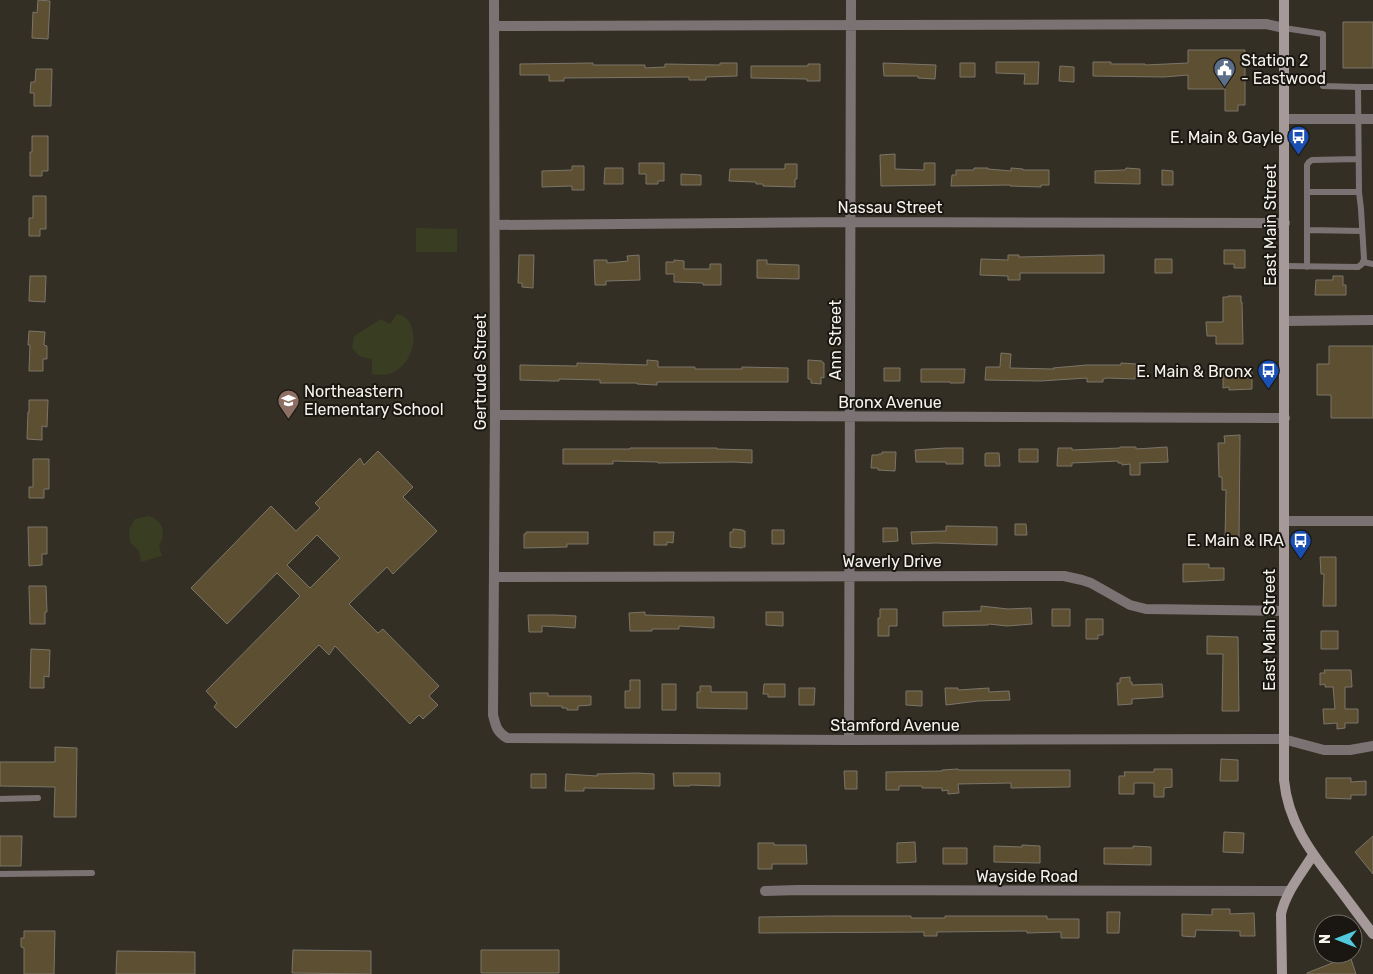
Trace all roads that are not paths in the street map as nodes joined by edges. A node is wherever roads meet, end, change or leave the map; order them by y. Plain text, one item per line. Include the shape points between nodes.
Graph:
1 (494, 0) edge
2 (851, 0) edge
3 (1284, 0) edge
4 (851, 25) junction
5 (494, 26) junction
6 (1284, 28) junction
7 (1358, 87) junction
8 (1373, 87) edge
9 (1285, 119) junction
10 (1357, 119) junction
11 (1373, 119) edge
12 (1358, 159) junction
13 (1307, 192) junction
14 (1359, 192) junction
15 (850, 222) junction
16 (1285, 223) junction
17 (495, 224) junction
18 (1307, 230) junction
19 (1362, 231) junction
20 (1363, 262) junction
21 (1373, 264) edge
22 (1285, 266) junction
23 (1307, 266) junction
24 (1373, 320) edge
25 (1285, 321) junction
26 (495, 416) junction
27 (850, 417) junction
28 (1284, 418) junction
29 (1284, 521) junction
30 (1373, 521) edge
31 (849, 576) junction
32 (494, 577) junction
33 (1284, 611) junction
34 (507, 738) joint
35 (1283, 739) junction
36 (849, 740) junction
37 (1373, 746) edge
38 (38, 798) dead end
39 (0, 799) edge
40 (1313, 855) junction
41 (92, 873) dead end
42 (0, 874) edge
43 (765, 891) dead end
44 (1289, 891) junction
45 (1373, 934) edge
46 (1282, 974) edge

1 - 5 street, Gertrude Street
2 - 4 street, Ann Street
3 - 6 street, East Main Street
4 - 5 street
4 - 6 street via 1266,24
4 - 15 street, Ann Street
5 - 17 street, Gertrude Street
6 - 7 lane via 1323,34 1323,86
6 - 9 street, East Main Street
7 - 8 lane
7 - 10 lane
9 - 10 street
9 - 16 street, East Main Street
10 - 11 street
10 - 12 lane
12 - 13 lane via 1308,162
12 - 14 lane
13 - 14 lane
13 - 18 lane
14 - 19 lane
15 - 16 street, Nassau Street
15 - 17 street, Nassau Street
15 - 27 street, Ann Street
16 - 22 street, East Main Street
17 - 26 street, Gertrude Street
18 - 19 lane
18 - 23 lane
19 - 20 lane
20 - 21 lane
20 - 23 lane via 1358,267
22 - 23 lane
22 - 25 street, East Main Street
24 - 25 street
25 - 28 street, East Main Street
26 - 27 street, Bronx Avenue
26 - 32 street, Gertrude Street
27 - 28 street, Bronx Avenue
27 - 31 street, Ann Street
28 - 29 street, East Main Street
29 - 30 street
29 - 33 street, East Main Street
31 - 32 street, Waverly Drive
31 - 33 street, Waverly Drive via 1064,576 1091,583 1146,609
31 - 36 street, Ann Street
32 - 34 street, Gertrude Street via 493,715 500,734
33 - 35 street, East Main Street
34 - 36 street, Stamford Avenue
35 - 36 street, Stamford Avenue
35 - 37 street, Stamford Avenue via 1324,750
35 - 40 street, East Main Street via 1285,794 1297,829
38 - 39 lane
40 - 44 street
40 - 45 street, East Main Street
41 - 42 lane
43 - 44 street, Wayside Road
44 - 46 street via 1281,914

